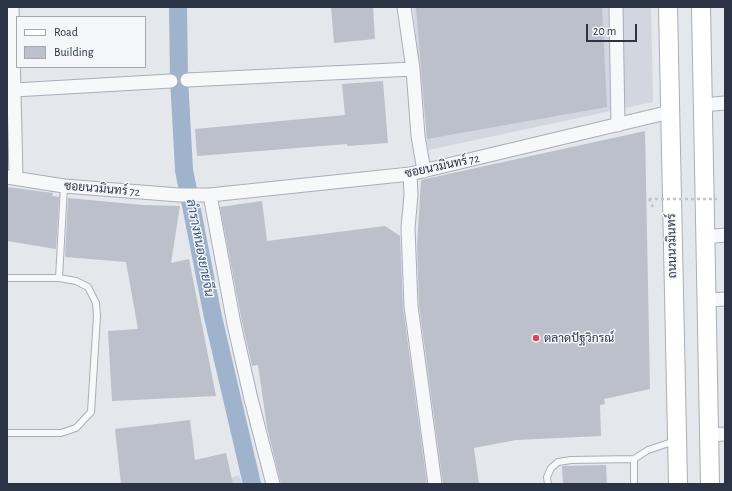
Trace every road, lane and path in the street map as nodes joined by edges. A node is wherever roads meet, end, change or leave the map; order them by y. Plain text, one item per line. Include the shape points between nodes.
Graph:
1 (12, 7) edge
2 (404, 7) edge
3 (616, 7) edge
4 (668, 7) edge
5 (701, 7) edge
6 (413, 69) junction
7 (188, 80) dead end
8 (172, 81) dead end
9 (14, 90) junction
10 (725, 103) edge
11 (703, 105) junction
12 (670, 112) junction
13 (618, 125) junction
14 (424, 171) junction
15 (410, 174) junction
16 (11, 177) edge
17 (64, 186) junction
18 (203, 196) junction
19 (649, 199) dead end
20 (717, 199) dead end
21 (725, 235) edge
22 (705, 237) junction
23 (7, 278) edge
24 (59, 278) junction
25 (725, 299) edge
26 (706, 300) junction
27 (7, 433) edge
28 (717, 435) edge
29 (677, 440) junction
30 (634, 459) junction
31 (273, 484) edge
32 (435, 484) edge
33 (548, 484) edge
34 (634, 484) edge
35 (678, 484) edge
36 (710, 484) edge

1 - 9 street
2 - 6 street
3 - 13 street
4 - 12 main road, ถนนนวมินทร์
5 - 11 main road
6 - 7 street
6 - 14 street via 418,136
8 - 9 street
9 - 16 street
10 - 11 street
11 - 22 main road
12 - 13 street, ซอยนวมินทร์ 72
12 - 29 main road, ถนนนวมินทร์
13 - 14 street, ซอยนวมินทร์ 72
14 - 15 street, ซอยนวมินทร์ 72
15 - 18 street, ซอยนวมินทร์ 72
15 - 32 street via 408,228 411,306
16 - 17 street, ซอยนวมินทร์ 72
17 - 18 street, ซอยนวมินทร์ 72
17 - 24 lane
18 - 31 street
19 - 20 path, bridge
21 - 22 street
22 - 26 main road
23 - 24 lane
24 - 27 lane via 76,281 88,287 96,303 91,412 76,428 61,433
25 - 26 street
26 - 28 main road
28 - 36 main road
29 - 30 lane via 648,450
29 - 35 main road, ถนนนวมินทร์
30 - 33 lane via 558,462 551,468 547,477
30 - 34 lane

